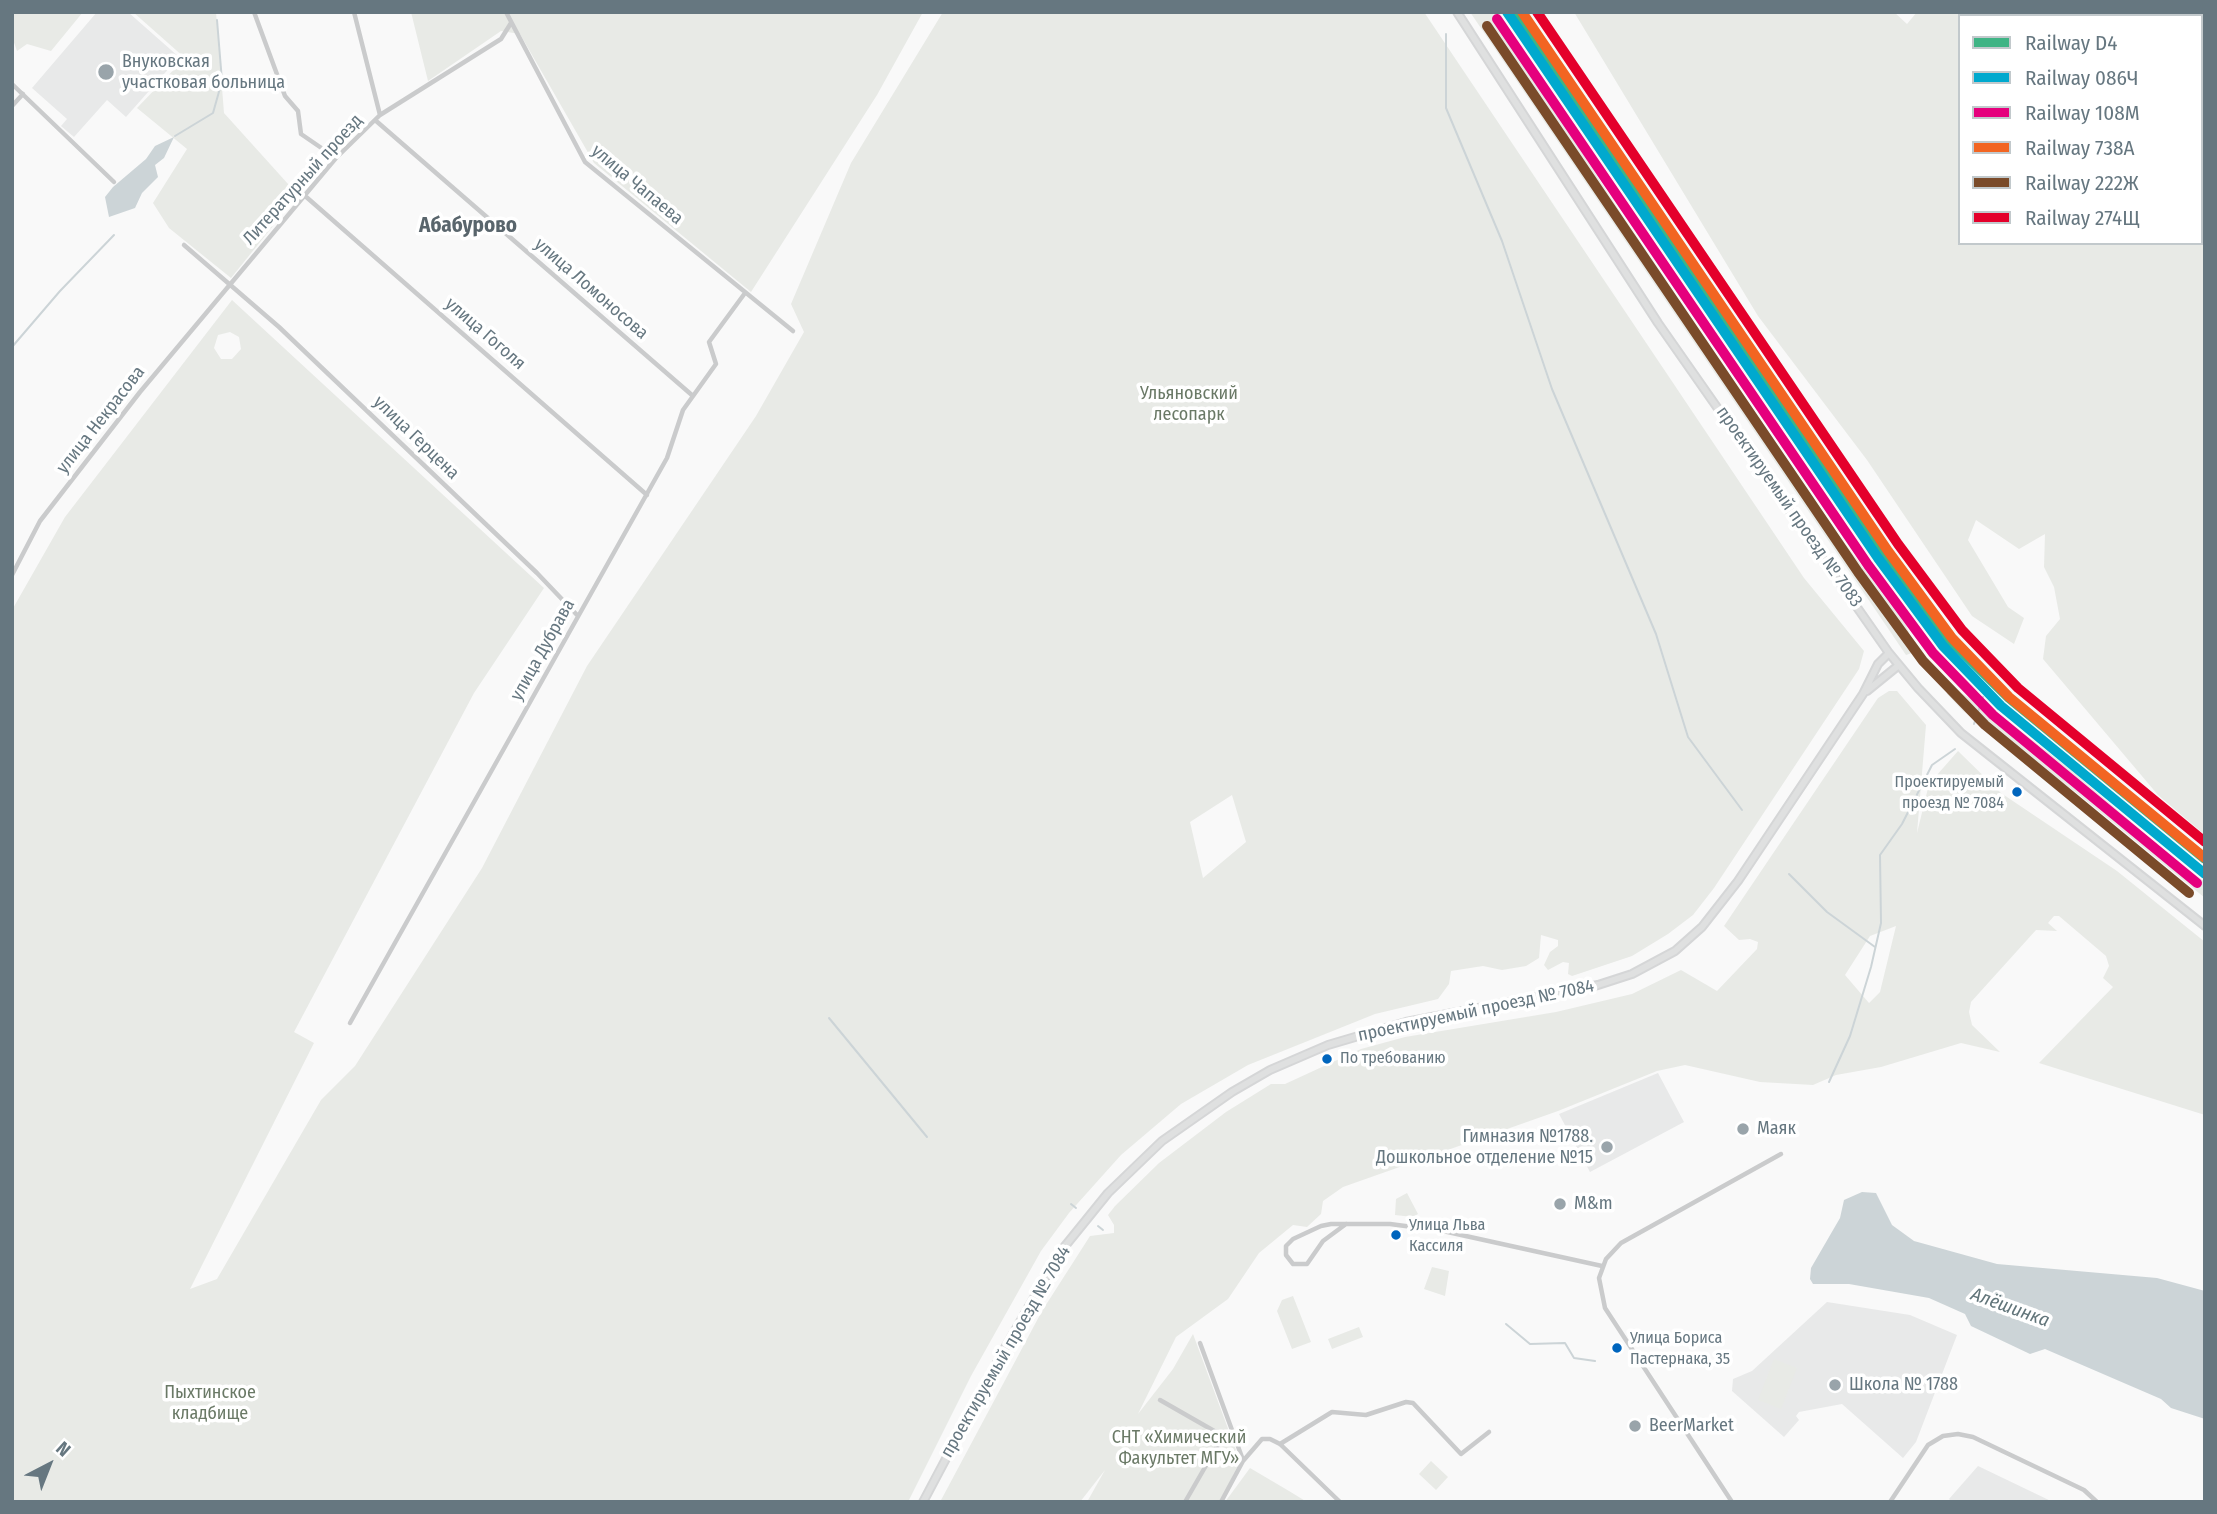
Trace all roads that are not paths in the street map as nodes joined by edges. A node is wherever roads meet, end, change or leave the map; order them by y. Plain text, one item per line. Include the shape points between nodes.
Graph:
1 (254, 12) edge
2 (354, 12) edge
3 (506, 12) edge
4 (1457, 12) edge
5 (511, 23) junction
6 (12, 85) edge
7 (23, 94) junction
8 (12, 107) edge
9 (380, 115) junction
10 (375, 120) junction
11 (337, 158) junction
12 (114, 181) dead end
13 (304, 195) junction
14 (184, 246) dead end
15 (231, 283) junction
16 (224, 292) joint
17 (745, 293) junction
18 (793, 331) dead end
19 (693, 396) junction
20 (647, 495) junction
21 (12, 575) edge
22 (578, 616) junction
23 (1889, 653) junction
24 (1899, 665) junction
25 (1863, 694) junction
26 (2205, 926) edge
27 (350, 1023) dead end
28 (1781, 1154) dead end
29 (1346, 1224) junction
30 (1602, 1266) junction
31 (1200, 1343) dead end
32 (1160, 1400) dead end
33 (1489, 1432) dead end
34 (1280, 1444) junction
35 (1243, 1461) junction
36 (923, 1502) edge
37 (1185, 1502) edge
38 (1221, 1502) edge
39 (1340, 1502) edge
40 (1732, 1502) edge
41 (1890, 1502) edge
42 (2097, 1502) edge

1 - 11 street via 285,96 298,111 301,134
2 - 9 street
3 - 5 street, улица Чапаева
4 - 23 street, проектируемый проезд № 7083 via 1658,323
5 - 9 street, Литературный проезд via 501,39
5 - 17 street, улица Чапаева via 584,162
6 - 7 street
7 - 8 street
7 - 12 street
9 - 10 street, Литературный проезд
10 - 11 street, Литературный проезд
10 - 19 street, улица Ломоносова
11 - 13 street, Литературный проезд
13 - 15 street, Литературный проезд
13 - 20 street, улица Гоголя
14 - 15 street, улица Герцена
15 - 16 street, Литературный проезд
15 - 22 street, улица Герцена
16 - 21 street, улица Некрасова via 40,521
17 - 18 street, улица Чапаева
17 - 19 street, улица Дубрава via 709,342 716,364
19 - 20 street, улица Дубрава
20 - 22 street, улица Дубрава
22 - 27 street, улица Дубрава
23 - 24 street, проектируемый проезд № 7083
23 - 25 street, проектируемый проезд № 7084
24 - 25 street, проектируемый проезд № 7084
24 - 26 street, проектируемый проезд № 7083 via 1961,733
25 - 36 street, проектируемый проезд № 7084 via 1720,905 1667,956 1598,985 1406,1022 1328,1045 1269,1070 1162,1142 1108,1193 1061,1251
28 - 30 street via 1621,1244
29 - 29 street via 1299,1235 1286,1246 1286,1255 1293,1264 1307,1264 1323,1241
29 - 30 street via 1420,1227
30 - 40 street via 1599,1291 1605,1308
31 - 35 street
32 - 37 street via 1223,1436
33 - 34 street via 1461,1454 1413,1403 1406,1402 1366,1415 1332,1412
34 - 35 street via 1262,1439
34 - 39 street
35 - 38 street
41 - 42 street via 1928,1445 1958,1434 2084,1490

